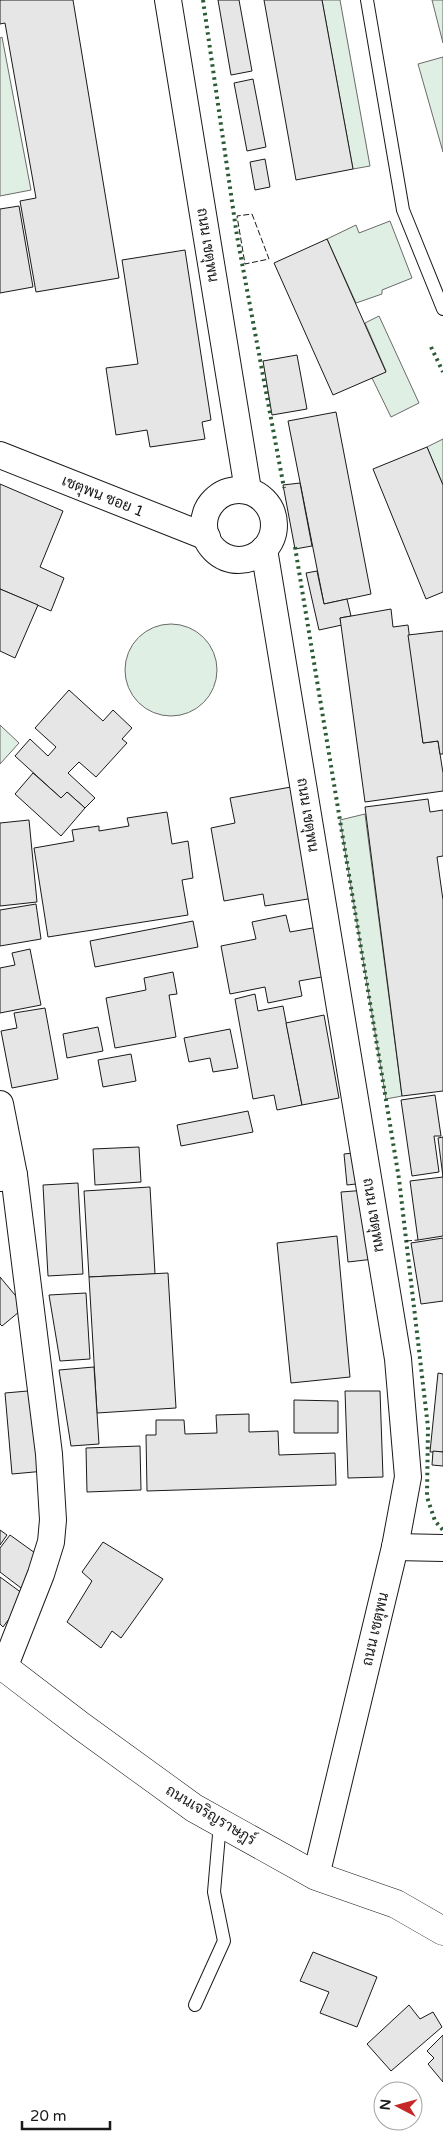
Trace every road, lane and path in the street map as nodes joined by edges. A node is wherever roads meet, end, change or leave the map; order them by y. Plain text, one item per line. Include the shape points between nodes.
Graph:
1 (168, 0) edge
2 (368, 0) edge
3 (442, 304) edge
4 (0, 455) edge
5 (248, 490) junction
6 (206, 537) junction
7 (264, 549) junction
8 (0, 1104) edge
9 (7, 1176) edge
10 (394, 1547) junction
11 (443, 1548) edge
12 (2, 1666) edge
13 (220, 1823) junction
14 (316, 1876) junction
15 (443, 1931) edge
16 (195, 2005) dead end

1 - 5 street, ถนน เชตุพน
2 - 3 lane via 403,210
4 - 6 street, เชตุพน ซอย 1
5 - 6 street via 225,492 215,499 204,519
5 - 7 street via 264,499 273,513 273,536
6 - 7 street via 226,558 249,559
7 - 10 street, ถนน เชตุพน via 398,1359 408,1476
8 - 9 street
9 - 12 street via 49,1454 53,1520 41,1574
10 - 11 street
10 - 14 street, ถนน เชตุพน
12 - 13 main road, ถนนเจริญราษฎร์ via 186,1803
13 - 14 main road, ถนนเจริญราษฎร์
13 - 16 lane via 214,1892 224,1941
14 - 15 main road, ถนนเจริญราษฎร์ via 396,1904

